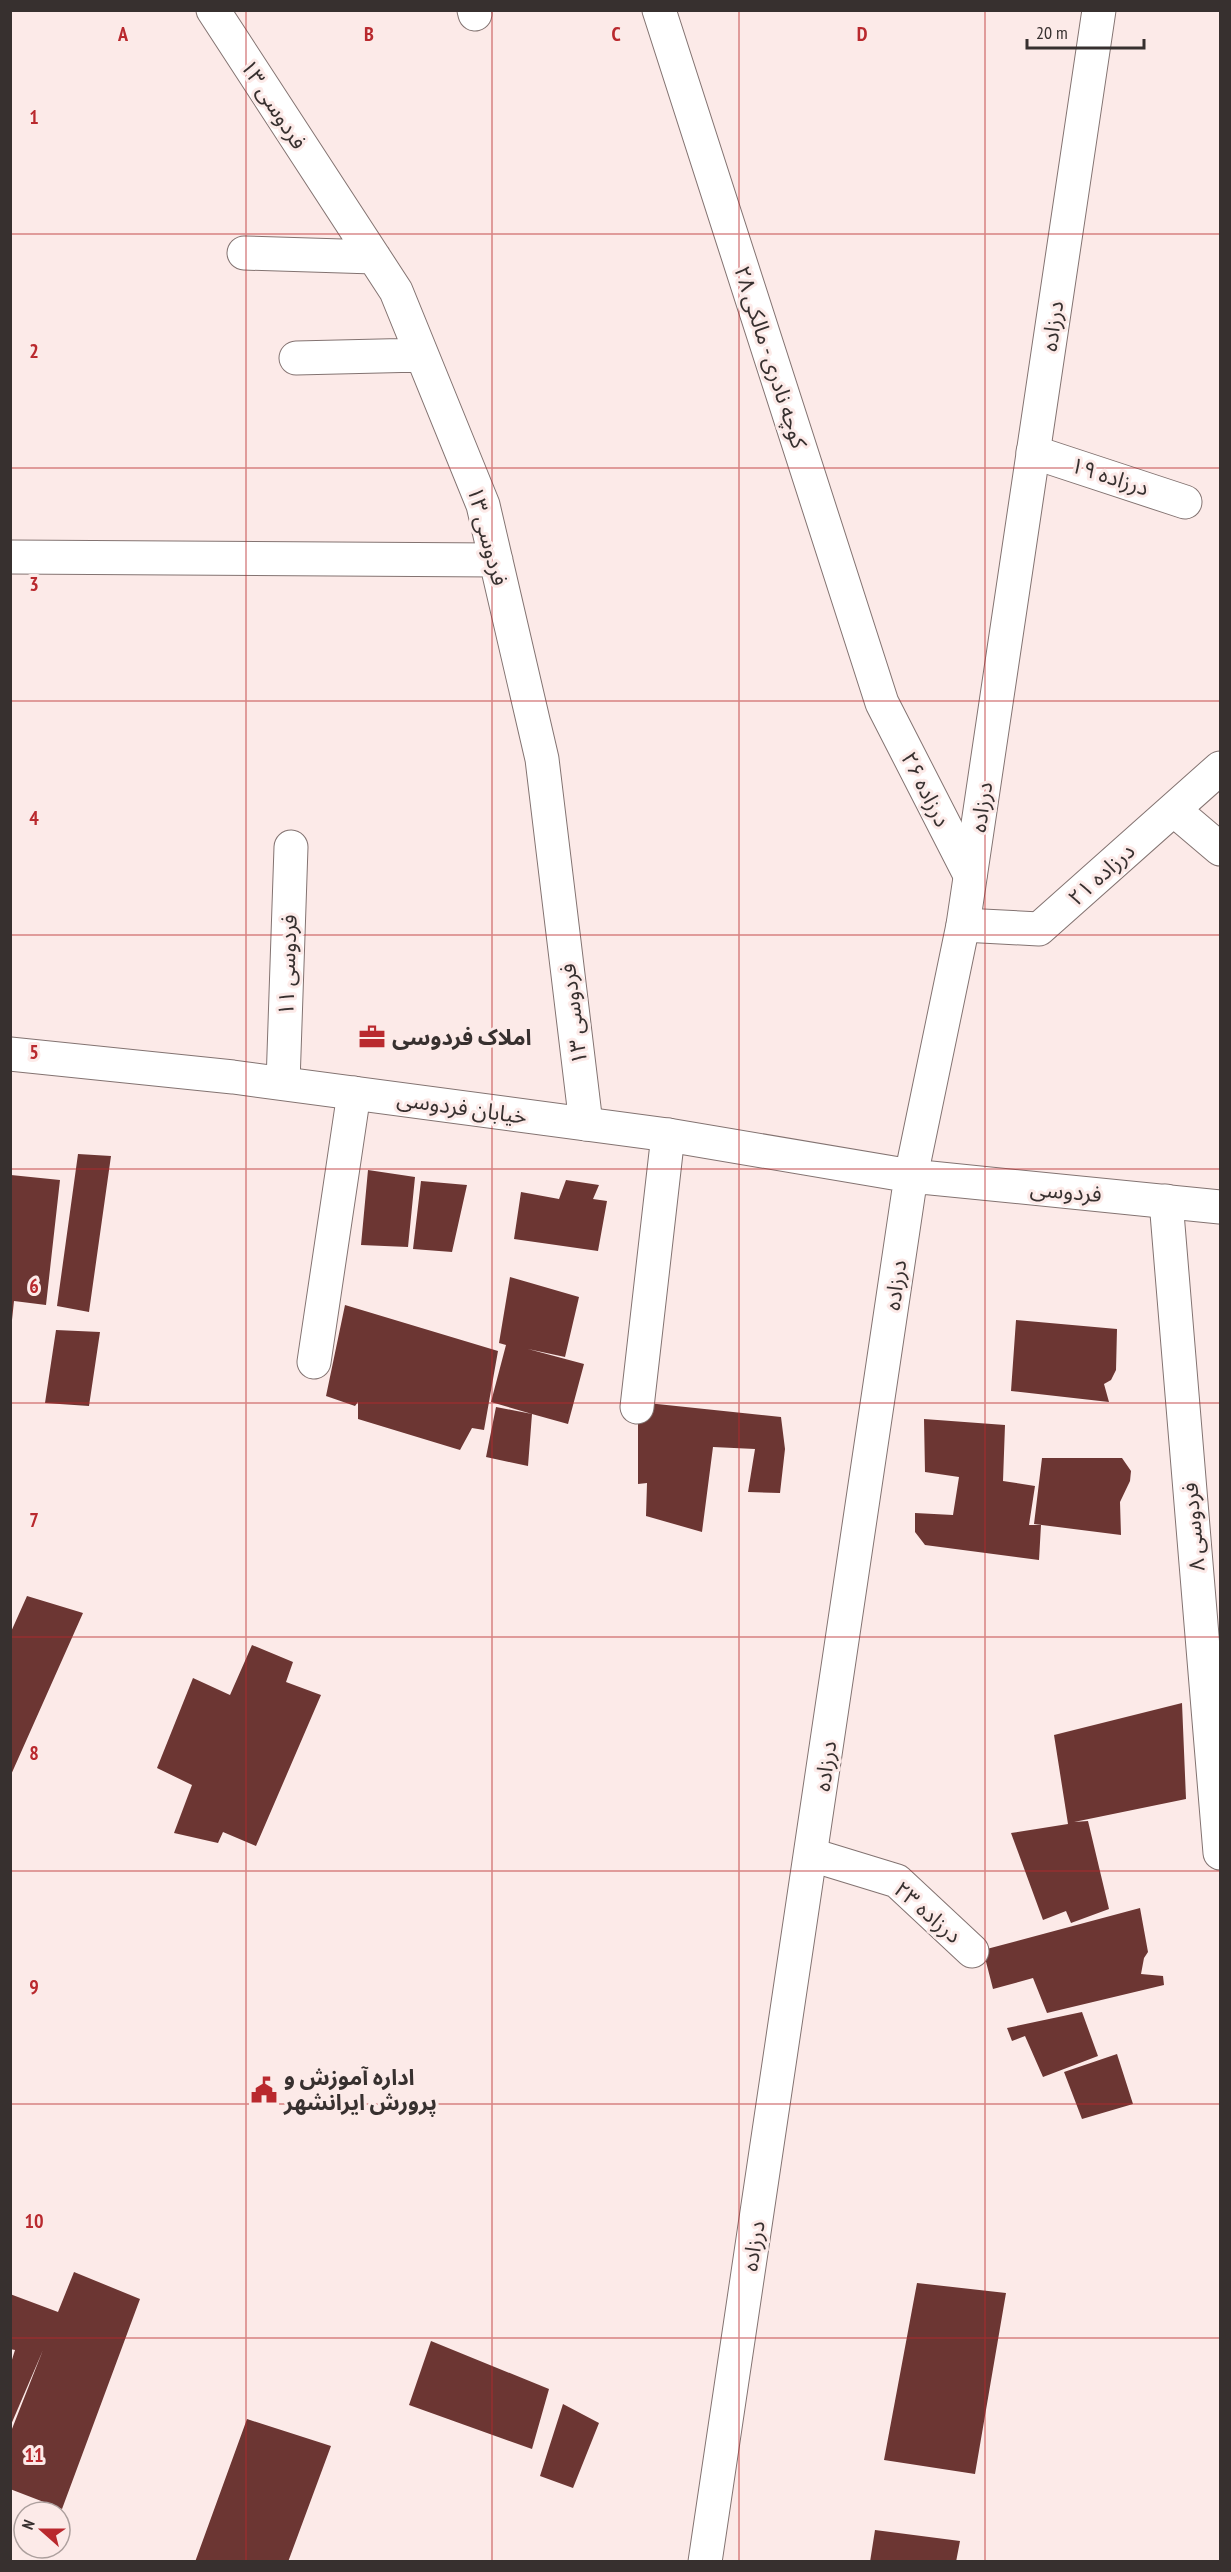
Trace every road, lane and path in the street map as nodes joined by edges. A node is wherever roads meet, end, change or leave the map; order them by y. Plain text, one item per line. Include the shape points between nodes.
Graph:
1 (213, 10) edge
2 (659, 10) edge
3 (1099, 10) edge
4 (244, 253) dead end
5 (374, 257) junction
6 (422, 356) junction
7 (296, 358) dead end
8 (1034, 452) junction
9 (1185, 502) dead end
10 (10, 557) edge
11 (496, 560) junction
12 (882, 702) joint
13 (1221, 768) edge
14 (1174, 810) junction
15 (291, 847) dead end
16 (1221, 849) edge
17 (970, 875) junction
18 (963, 925) junction
19 (10, 1054) edge
20 (283, 1083) junction
21 (354, 1093) junction
22 (586, 1124) junction
23 (668, 1135) junction
24 (911, 1176) junction
25 (1166, 1201) junction
26 (1221, 1207) edge
27 (314, 1362) dead end
28 (637, 1407) dead end
29 (1213, 1664) edge
30 (1221, 1853) edge
31 (812, 1855) junction
32 (972, 1951) dead end
33 (705, 2562) edge

1 - 5 street, فردوسی ۱۳
2 - 12 street, کوچه نادری - مالکی ۲۸
3 - 8 street, درزاده
4 - 5 street
5 - 6 street, فردوسی ۱۳ via 396,291
6 - 7 street
6 - 11 street, فردوسی ۱۳ via 483,505
8 - 9 street, درزاده ۱۹
8 - 17 street, درزاده
10 - 11 street
11 - 22 street, فردوسی ۱۳ via 542,759
12 - 17 street, درزاده ۲۶
13 - 14 street, درزاده ۲۱
14 - 16 street
14 - 18 street, درزاده ۲۱ via 1039,929
15 - 20 street, فردوسی ۱۱
17 - 18 street, درزاده
18 - 24 street, درزاده
19 - 20 street, خیابان فردوسی
20 - 21 street, خیابان فردوسی
21 - 22 street, خیابان فردوسی
21 - 27 street
22 - 23 street, خیابان فردوسی
23 - 24 street, خیابان فردوسی
23 - 28 street
24 - 25 street, فردوسی
24 - 31 street, درزاده
25 - 26 street, فردوسی
25 - 29 street, فردوسی ۸
29 - 30 street, فردوسی ۸
31 - 32 street, درزاده ۲۳ via 897,1881
31 - 33 street, درزاده

